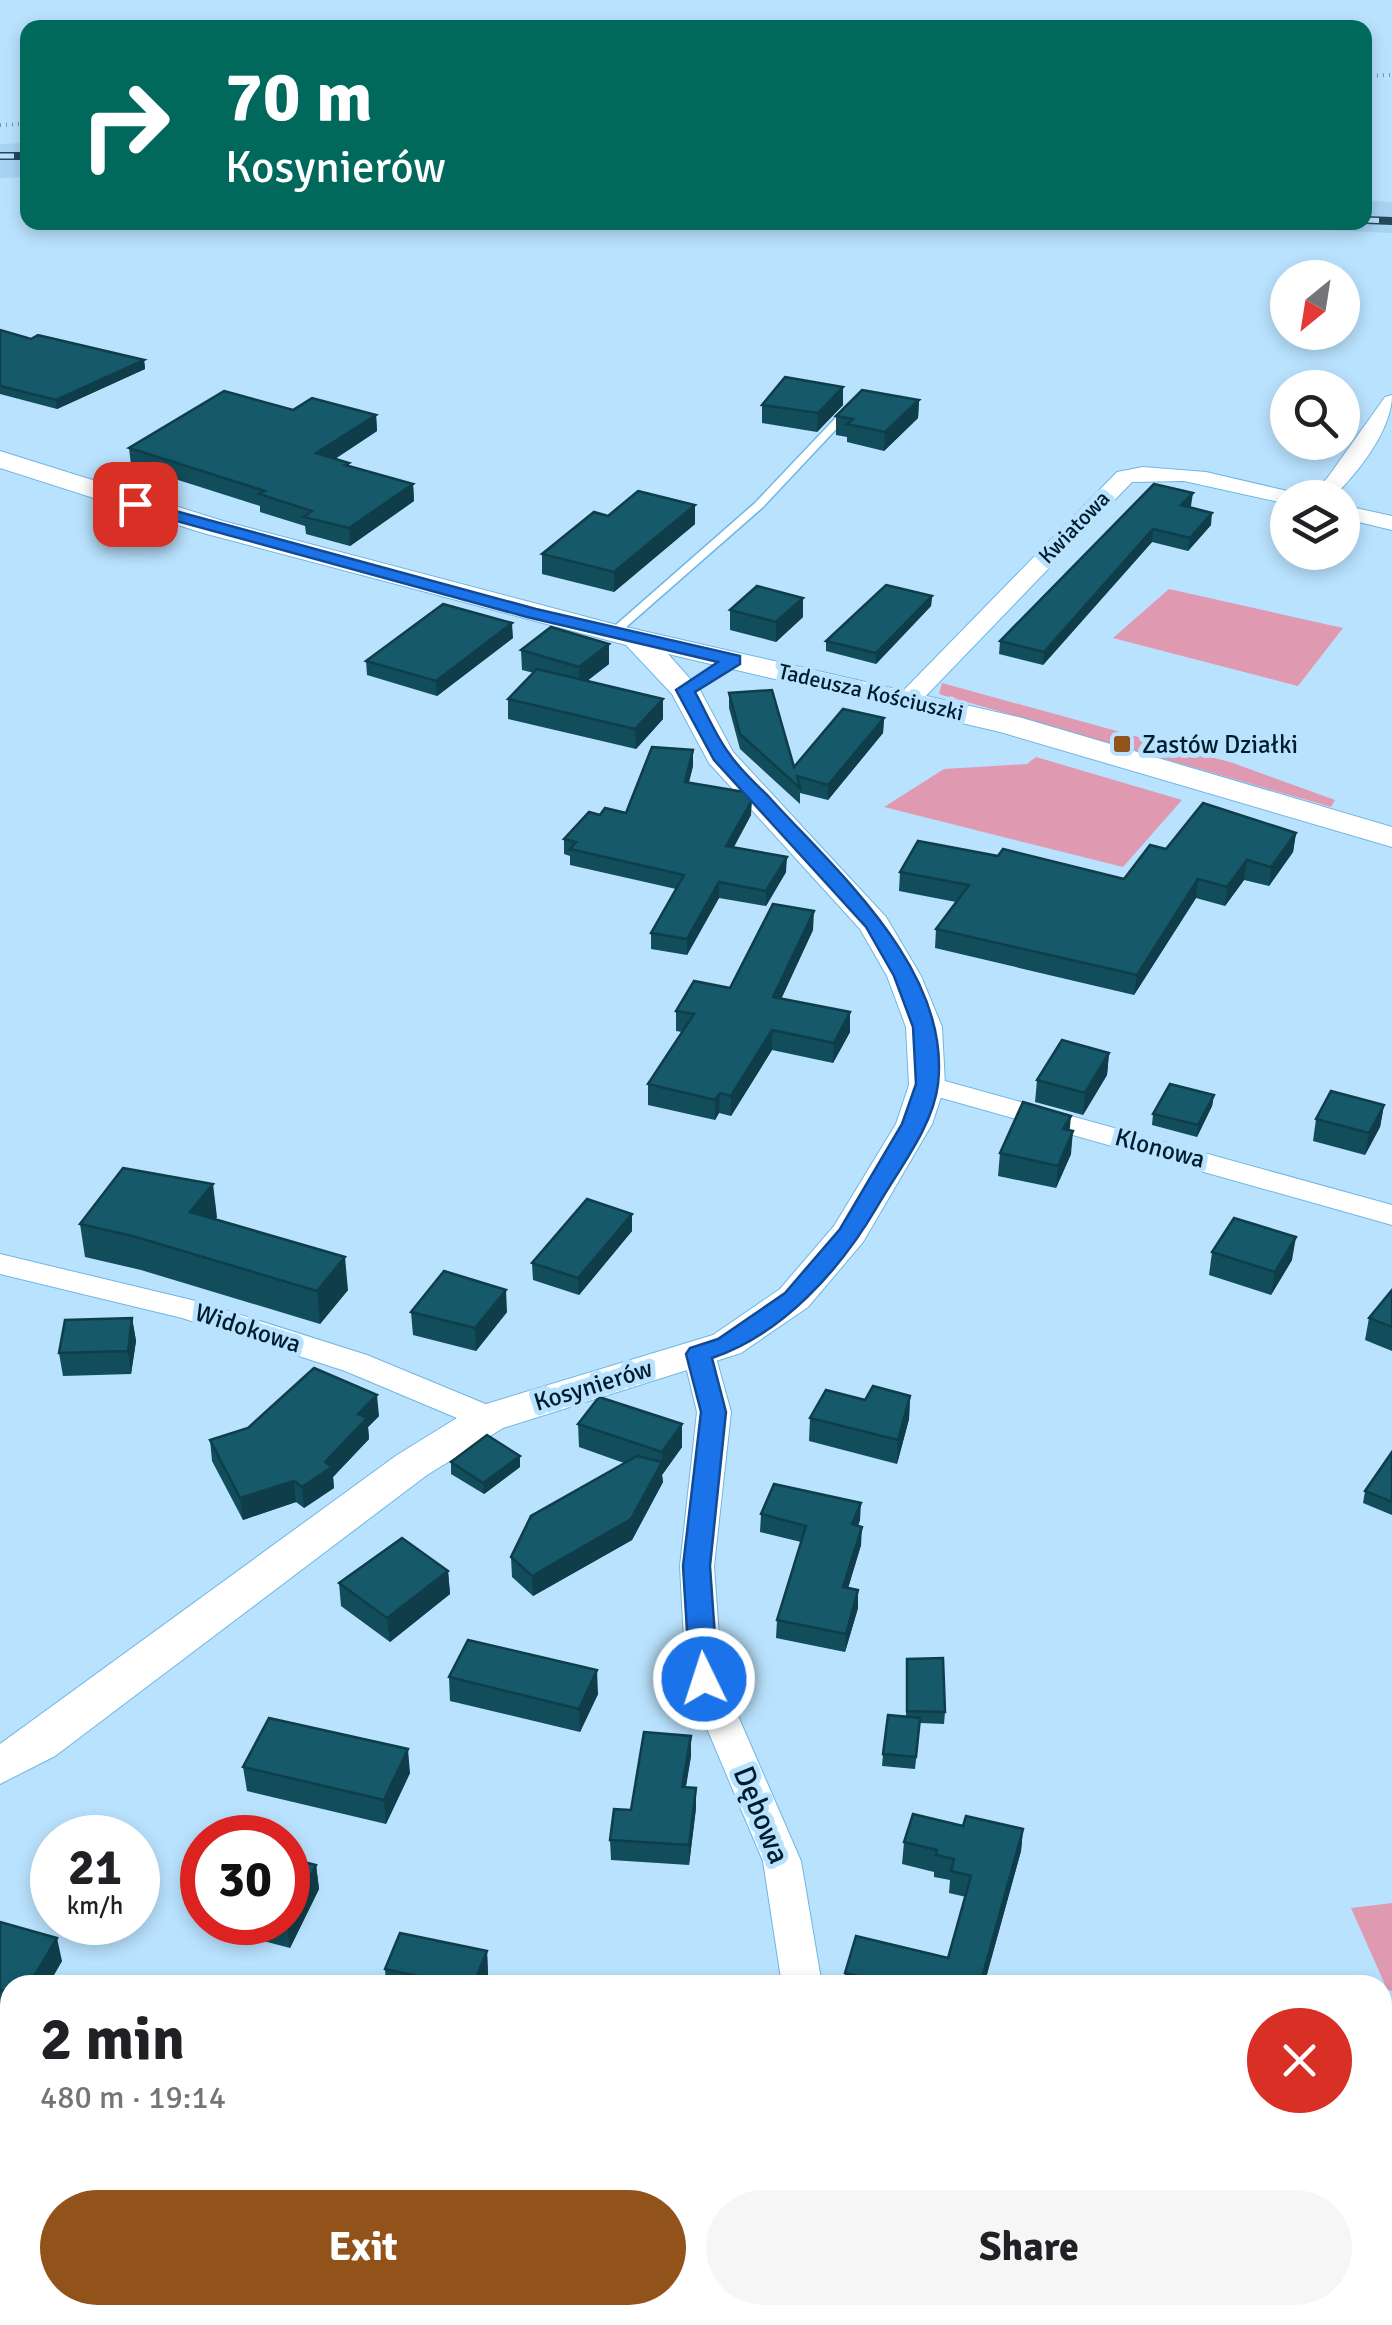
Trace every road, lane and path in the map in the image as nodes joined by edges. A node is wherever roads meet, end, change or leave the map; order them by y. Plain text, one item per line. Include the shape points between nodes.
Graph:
1 (863, 395) edge
2 (1392, 401) edge
3 (0, 460) edge
4 (1337, 480) edge
5 (1270, 494) edge
6 (1360, 515) edge
7 (1392, 523) edge
8 (625, 636) junction
9 (734, 660) junction
10 (685, 690) junction
11 (910, 699) junction
12 (1392, 837) edge
13 (927, 1084) junction
14 (1392, 1215) edge
15 (0, 1264) edge
16 (698, 1354) junction
17 (488, 1418) junction
18 (0, 1766) edge
19 (800, 1975) edge

1 - 8 lane
2 - 4 street
3 - 8 street, Tadeusza Kościuszki via 213,527
5 - 11 street, Kwiatowa via 1168,473 1125,476
6 - 7 street
8 - 9 street, Tadeusza Kościuszki
8 - 10 street, Kosynierów
9 - 10 street
9 - 11 street, Tadeusza Kościuszki
10 - 13 street, Kosynierów via 720,756 874,924 924,1027
11 - 12 street, Tadeusza Kościuszki
13 - 14 street, Klonowa
13 - 16 street, Kosynierów via 914,1124 850,1234 794,1298 727,1344
15 - 17 street, Widokowa via 189,1309 356,1363
16 - 17 street, Kosynierów
16 - 19 street, Dębowa via 714,1412 696,1566 704,1679 782,1860
17 - 18 street, Kosynierów via 412,1465

